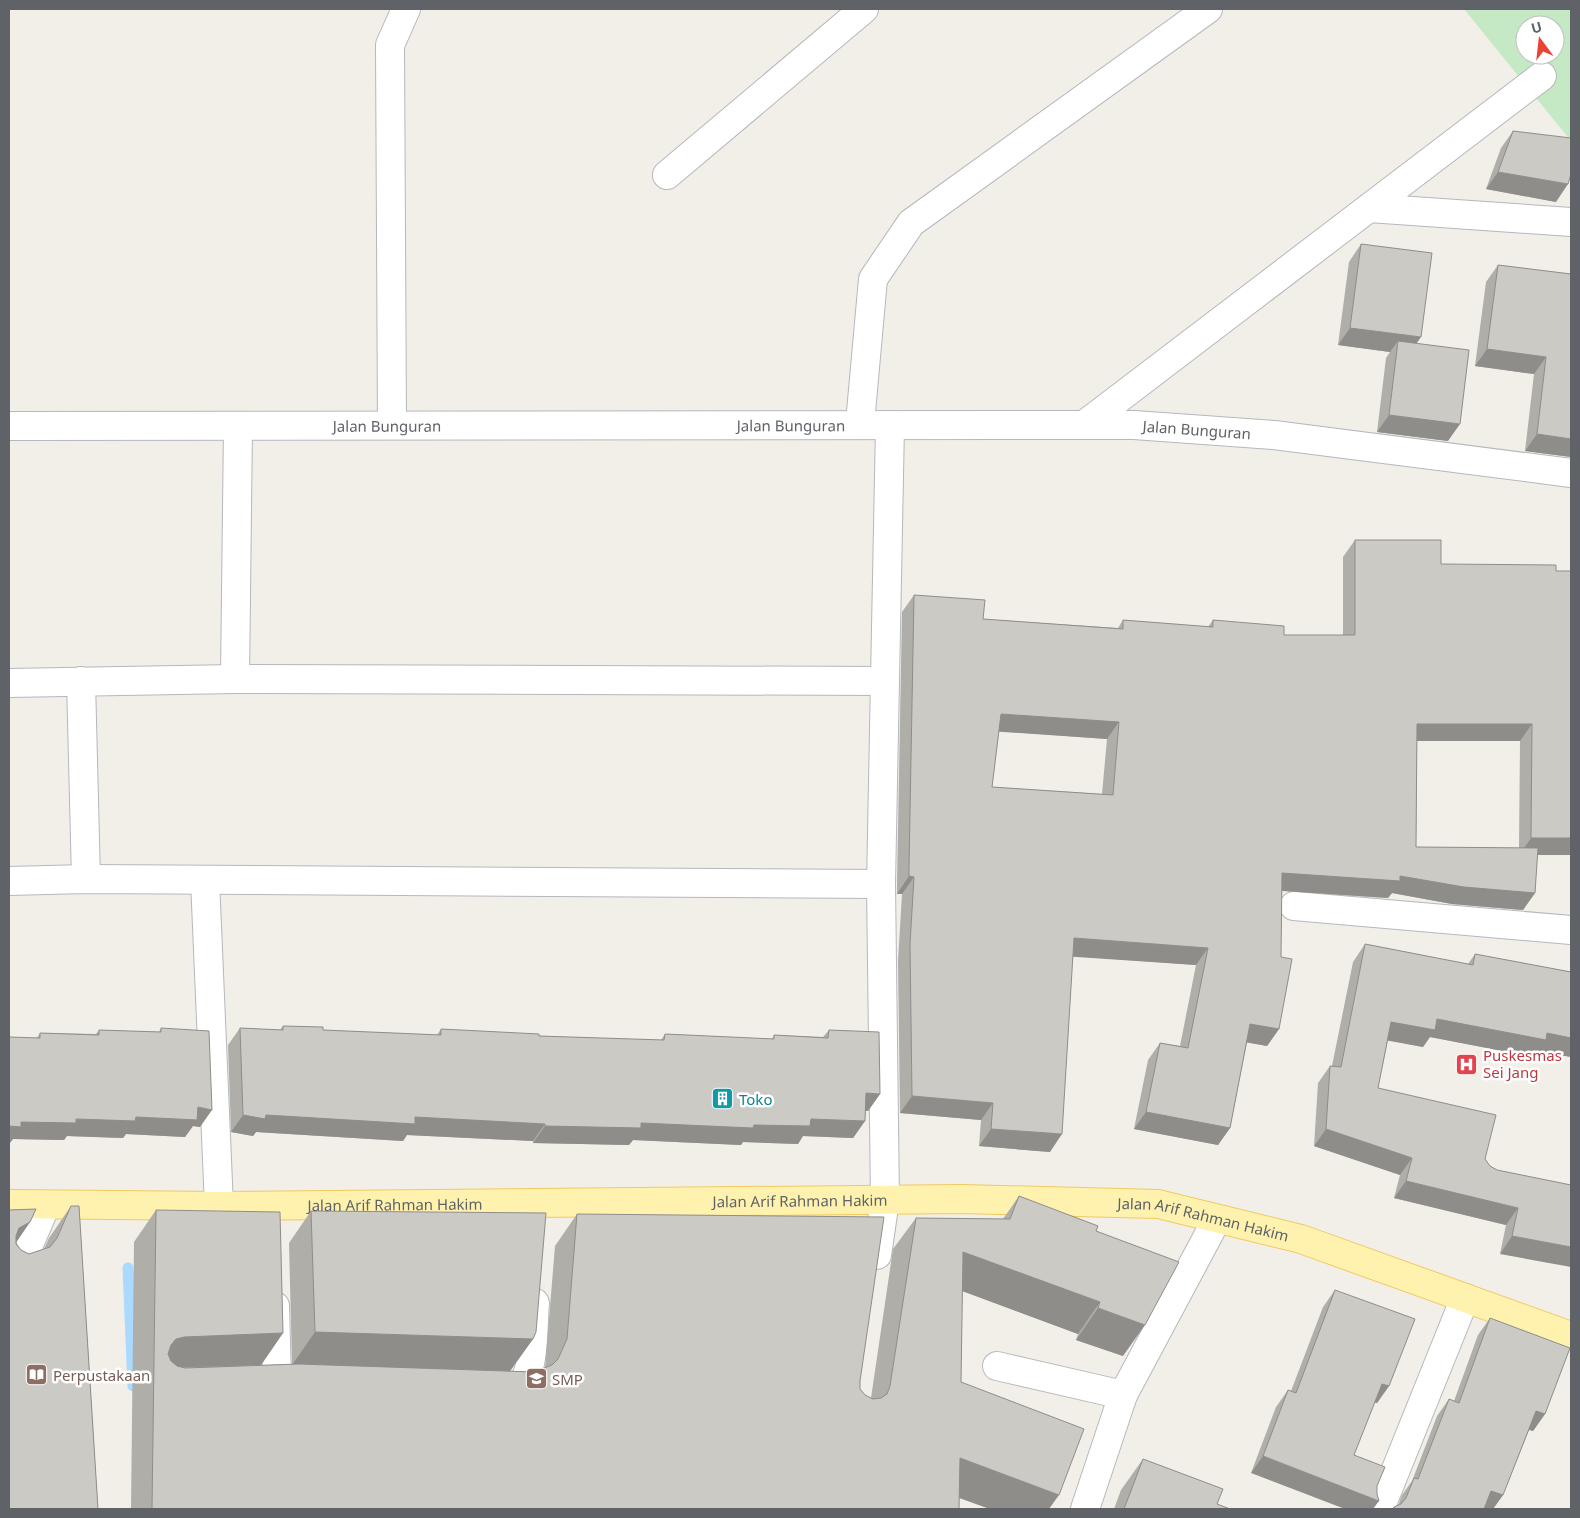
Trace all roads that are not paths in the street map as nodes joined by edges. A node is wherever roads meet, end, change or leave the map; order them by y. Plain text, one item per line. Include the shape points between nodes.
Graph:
1 (406, 9) edge
2 (864, 9) edge
3 (1208, 9) edge
4 (1542, 76) dead end
5 (667, 175) dead end
6 (1369, 208) junction
7 (1571, 222) edge
8 (860, 423) junction
9 (392, 425) junction
10 (890, 425) junction
11 (1084, 425) junction
12 (9, 426) edge
13 (238, 426) junction
14 (1571, 473) edge
15 (235, 679) junction
16 (885, 681) junction
17 (81, 682) junction
18 (9, 683) edge
19 (86, 879) junction
20 (205, 880) junction
21 (9, 881) edge
22 (881, 884) junction
23 (1294, 906) dead end
24 (1571, 930) edge
25 (886, 1200) junction
26 (543, 1202) junction
27 (9, 1204) edge
28 (46, 1205) junction
29 (272, 1205) junction
30 (219, 1206) junction
31 (1217, 1219) junction
32 (541, 1231) edge
33 (273, 1234) edge
34 (9, 1270) edge
35 (874, 1278) edge
36 (537, 1280) edge
37 (274, 1283) edge
38 (1465, 1298) junction
39 (1571, 1336) edge
40 (996, 1366) dead end
41 (277, 1380) junction
42 (248, 1381) edge
43 (306, 1381) edge
44 (473, 1387) edge
45 (1122, 1395) junction
46 (1085, 1509) edge
47 (1380, 1509) edge

1 - 9 street via 390,45
2 - 5 street
3 - 8 street via 912,223 873,279
4 - 6 street
6 - 7 street
6 - 11 street
8 - 9 street, Jalan Bunguran
8 - 10 street, Jalan Bunguran
9 - 13 street, Jalan Bunguran
10 - 11 street, Jalan Bunguran
10 - 16 street
11 - 14 street, Jalan Bunguran via 1134,425 1274,435
12 - 13 street, Jalan Bunguran
13 - 15 street
15 - 16 street
15 - 17 street
16 - 22 street
17 - 18 street
17 - 19 street
19 - 20 street
19 - 21 street
20 - 22 street
20 - 30 street
22 - 25 street
23 - 24 street
25 - 26 main road, Jalan Arif Rahman Hakim
25 - 31 main road, Jalan Arif Rahman Hakim via 1158,1204
25 - 35 street
26 - 29 main road, Jalan Arif Rahman Hakim
26 - 32 street
27 - 28 main road, Jalan Arif Rahman Hakim
28 - 30 main road, Jalan Arif Rahman Hakim
28 - 34 street via 21,1263
29 - 30 main road, Jalan Arif Rahman Hakim
29 - 33 street
31 - 38 main road, Jalan Arif Rahman Hakim via 1301,1240
31 - 45 street
36 - 44 street via 529,1369 522,1383 512,1388
37 - 41 street
38 - 39 main road, Jalan Arif Rahman Hakim
38 - 47 street
40 - 45 street
41 - 42 street
41 - 43 street
45 - 46 street

